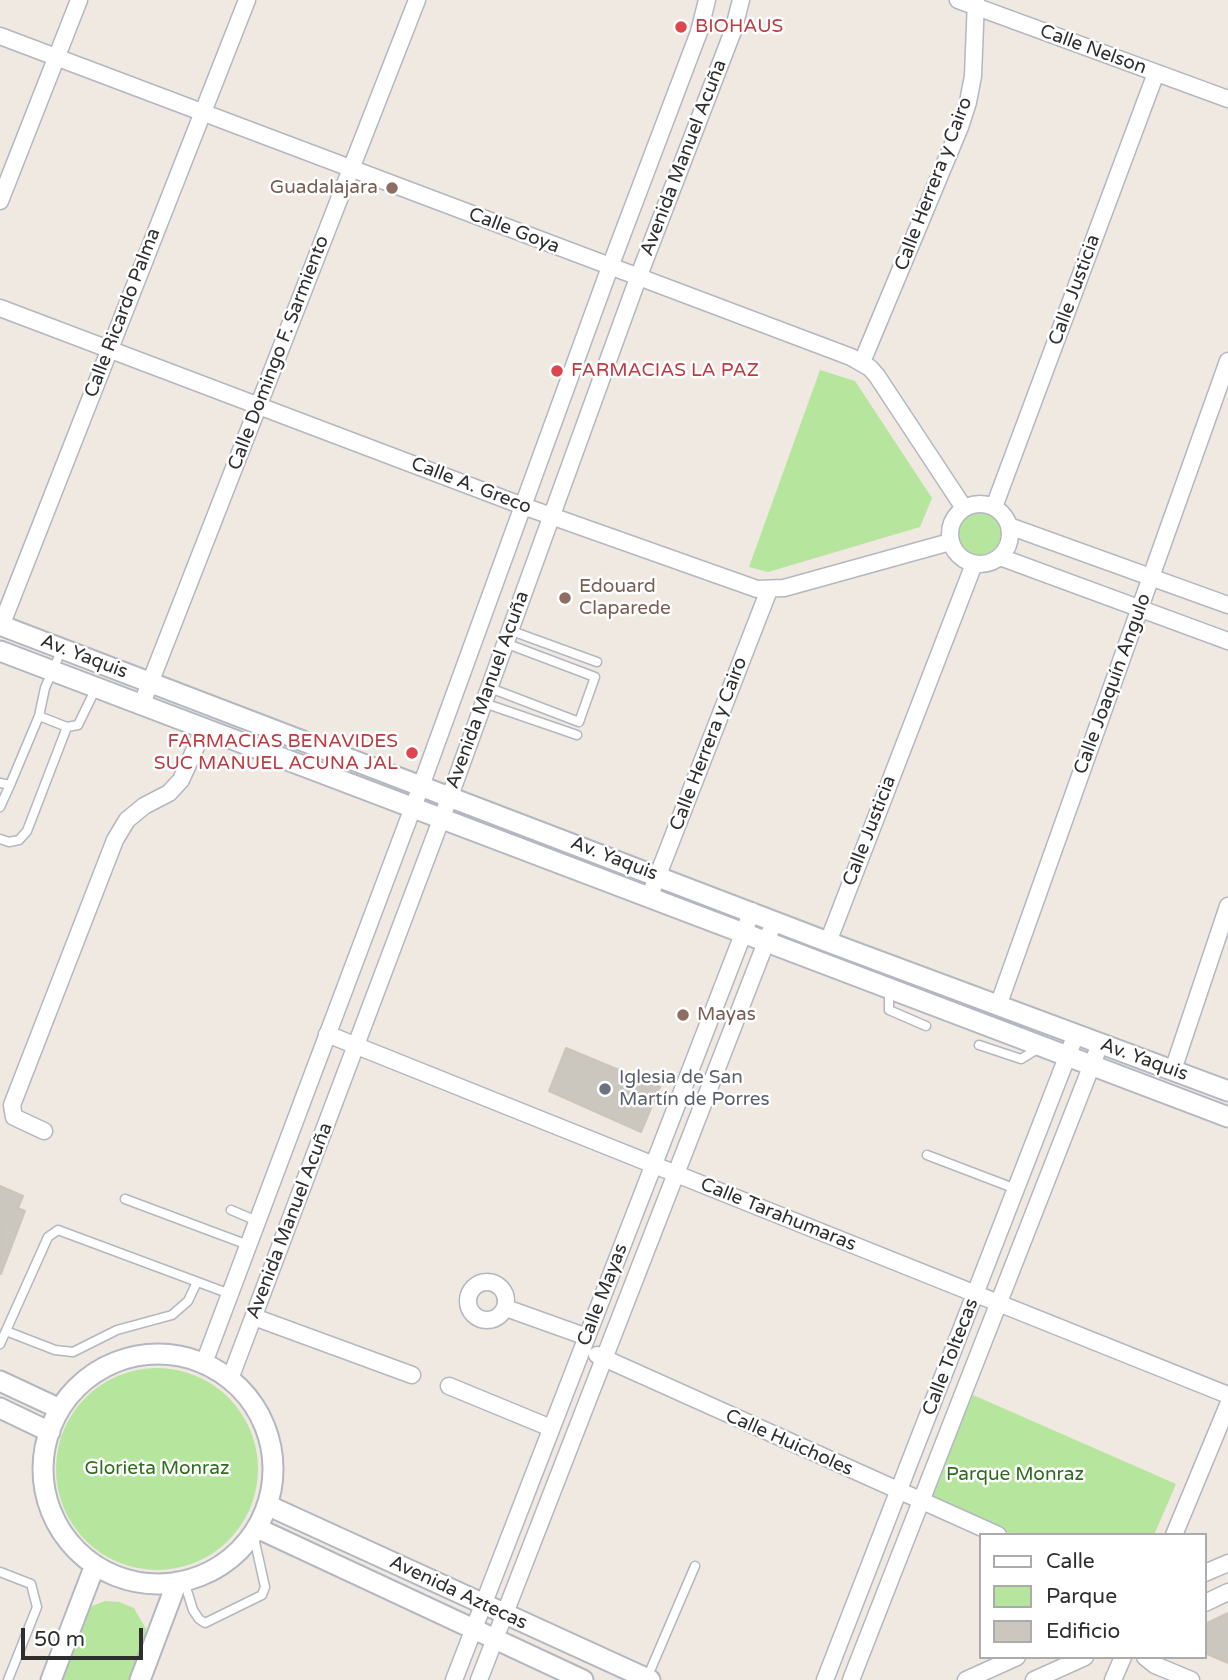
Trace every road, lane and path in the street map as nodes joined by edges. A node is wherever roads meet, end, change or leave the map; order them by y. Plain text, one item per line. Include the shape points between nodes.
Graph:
1 (79, 0) edge
2 (247, 0) edge
3 (417, 0) edge
4 (707, 0) edge
5 (741, 0) edge
6 (958, 0) edge
7 (976, 3) edge
8 (0, 36) edge
9 (57, 58) junction
10 (1156, 73) junction
11 (1228, 99) edge
12 (202, 113) junction
13 (351, 169) junction
14 (0, 201) edge
15 (610, 267) junction
16 (638, 278) junction
17 (0, 308) edge
18 (109, 349) junction
19 (1228, 361) edge
20 (862, 362) junction
21 (258, 405) junction
22 (523, 506) junction
23 (994, 507) junction
24 (964, 508) junction
25 (551, 516) junction
26 (1009, 526) junction
27 (950, 542) junction
28 (1000, 556) junction
29 (974, 564) junction
30 (1151, 578) junction
31 (769, 590) junction
32 (1228, 605) edge
33 (1140, 609) junction
34 (1, 625) edge
35 (507, 637) junction
36 (1228, 641) edge
37 (62, 649) junction
38 (0, 651) edge
39 (597, 662) dead end
40 (52, 671) junction
41 (150, 683) junction
42 (96, 688) junction
43 (487, 696) junction
44 (141, 706) junction
45 (38, 716) junction
46 (66, 727) junction
47 (204, 729) junction
48 (577, 735) dead end
49 (0, 783) edge
50 (10, 785) junction
51 (421, 786) junction
52 (450, 796) junction
53 (0, 807) edge
54 (412, 808) junction
55 (442, 820) junction
56 (0, 839) edge
57 (658, 875) junction
58 (649, 898) junction
59 (1228, 906) edge
60 (752, 911) junction
61 (775, 920) junction
62 (743, 934) junction
63 (766, 942) junction
64 (828, 942) junction
65 (889, 989) junction
66 (998, 1006) junction
67 (926, 1026) dead end
68 (327, 1034) junction
69 (1076, 1034) junction
70 (1100, 1044) junction
71 (979, 1045) dead end
72 (356, 1046) junction
73 (1041, 1046) junction
74 (1068, 1056) junction
75 (1091, 1065) junction
76 (1173, 1070) junction
77 (1228, 1091) edge
78 (1228, 1117) edge
79 (44, 1131) dead end
80 (927, 1155) dead end
81 (653, 1165) junction
82 (676, 1174) junction
83 (1016, 1189) junction
84 (125, 1199) dead end
85 (231, 1210) dead end
86 (257, 1221) junction
87 (248, 1245) junction
88 (197, 1282) junction
89 (229, 1294) junction
90 (976, 1294) junction
91 (999, 1303) junction
92 (506, 1308) dead end
93 (254, 1317) junction
94 (6, 1331) junction
95 (0, 1343) edge
96 (584, 1343) junction
97 (604, 1359) junction
98 (204, 1363) junction
99 (412, 1375) dead end
100 (230, 1379) junction
101 (0, 1381) edge
102 (449, 1386) dead end
103 (1228, 1395) edge
104 (1228, 1405) edge
105 (0, 1408) edge
106 (60, 1409) junction
107 (551, 1428) junction
108 (50, 1432) junction
109 (898, 1492) junction
110 (921, 1502) junction
111 (267, 1505) junction
112 (255, 1531) junction
113 (993, 1533) edge
114 (1175, 1533) edge
115 (1228, 1563) edge
116 (95, 1565) junction
117 (695, 1566) dead end
118 (0, 1572) edge
119 (1207, 1572) edge
120 (181, 1581) junction
121 (1228, 1592) edge
122 (1207, 1602) edge
123 (483, 1604) junction
124 (505, 1614) junction
125 (473, 1629) junction
126 (495, 1639) junction
127 (1013, 1659) edge
128 (1081, 1659) edge
129 (1122, 1659) edge
130 (1148, 1659) edge
131 (648, 1679) edge
132 (8, 1680) edge
133 (51, 1680) edge
134 (140, 1680) edge
135 (454, 1680) edge
136 (479, 1680) edge
137 (583, 1680) edge
138 (825, 1680) edge
139 (851, 1680) edge
140 (966, 1680) edge
141 (1034, 1680) edge
142 (1113, 1680) edge
143 (1191, 1680) edge

1 - 9 street
2 - 12 street, Calle Ricardo Palma
3 - 13 street, Calle Domingo F. Sarmiento
4 - 15 street, Avenida Manuel Acuña
5 - 16 street, Avenida Manuel Acuña
6 - 7 street, Calle Nelson
7 - 10 street, Calle Nelson
7 - 20 street, Calle Herrera y Cairo via 974,76 968,102
8 - 9 street, Calle Goya
9 - 12 street, Calle Goya
9 - 14 street
10 - 11 street, Calle Nelson
10 - 23 street, Calle Justicia
12 - 13 street, Calle Goya
12 - 18 street, Calle Ricardo Palma
13 - 15 street, Calle Goya
13 - 21 street, Calle Domingo F. Sarmiento
15 - 16 street, Calle Goya
15 - 22 street, Avenida Manuel Acuña
16 - 20 street, Calle Goya
16 - 25 street, Avenida Manuel Acuña
17 - 18 street, Calle A. Greco
18 - 21 street, Calle A. Greco
18 - 34 street, Calle Ricardo Palma
19 - 30 street, Calle Joaquín Angulo
20 - 24 street, Calle Goya via 877,376
21 - 22 street, Calle A. Greco
21 - 41 street, Calle Domingo F. Sarmiento
22 - 25 street, Calle A. Greco
22 - 51 street, Avenida Manuel Acuña
23 - 24 street via 981,503
23 - 26 street
24 - 27 street via 952,522
25 - 31 street, Calle A. Greco via 740,584
25 - 35 street, Avenida Manuel Acuña
26 - 28 street via 1009,540
26 - 30 street
27 - 29 street via 958,556
27 - 31 street, Calle A. Greco
28 - 29 street
28 - 33 street
29 - 64 street, Calle Justicia
30 - 32 street
30 - 33 street, Calle Joaquín Angulo
31 - 57 street, Calle Herrera y Cairo
33 - 36 street
33 - 66 street, Calle Joaquín Angulo
34 - 37 street, Av. Yaquis
35 - 39 lane
35 - 43 street, Avenida Manuel Acuña
35 - 43 lane via 595,677 579,722
37 - 40 lane
37 - 41 street, Av. Yaquis
38 - 40 street, Av. Yaquis
40 - 42 street, Av. Yaquis
40 - 45 lane
41 - 44 street, Calle Domingo F. Sarmiento
41 - 51 street, Av. Yaquis
42 - 44 street, Av. Yaquis
42 - 46 lane via 82,720
43 - 48 lane
43 - 52 street, Avenida Manuel Acuña
44 - 47 street, Av. Yaquis
45 - 46 lane
45 - 50 lane
46 - 56 lane via 27,831 19,840
47 - 54 street, Av. Yaquis
47 - 79 street via 181,780 127,820 115,840 12,1105 15,1117
49 - 50 lane
50 - 53 lane
51 - 52 street, Av. Yaquis
51 - 54 street, Avenida Manuel Acuña
52 - 55 street, Avenida Manuel Acuña
52 - 57 street, Av. Yaquis
54 - 55 street, Av. Yaquis
54 - 68 street, Avenida Manuel Acuña
55 - 58 street, Av. Yaquis
55 - 72 street, Avenida Manuel Acuña
57 - 58 street, Calle Herrera y Cairo
57 - 60 street, Av. Yaquis
58 - 62 street, Av. Yaquis
59 - 76 street
60 - 61 street, Av. Yaquis
60 - 62 street, Calle Mayas
61 - 63 street, Calle Mayas
61 - 64 street, Av. Yaquis
62 - 63 street, Av. Yaquis
62 - 81 street, Calle Mayas
63 - 65 street, Av. Yaquis
63 - 82 street, Calle Mayas
64 - 66 street, Av. Yaquis
65 - 67 lane via 889,1010
65 - 73 street, Av. Yaquis
66 - 69 street, Av. Yaquis
68 - 72 street, Calle Tarahumaras
68 - 86 street, Avenida Manuel Acuña
69 - 70 street, Av. Yaquis
69 - 74 street, Calle Toltecas
70 - 75 street, Calle Toltecas
70 - 76 street, Av. Yaquis
71 - 73 lane via 1021,1059
72 - 81 street, Calle Tarahumaras
72 - 93 street, Avenida Manuel Acuña
73 - 74 street, Av. Yaquis
74 - 75 street, Av. Yaquis
74 - 83 street, Calle Toltecas
75 - 78 street, Av. Yaquis
75 - 91 street, Calle Toltecas
76 - 77 street, Av. Yaquis
80 - 83 lane
81 - 82 street, Calle Tarahumaras
81 - 96 street, Calle Mayas
82 - 90 street, Calle Tarahumaras
82 - 97 street, Calle Mayas
83 - 90 street, Calle Toltecas
84 - 87 lane
85 - 86 lane
86 - 87 street, Avenida Manuel Acuña
87 - 89 street, Avenida Manuel Acuña
88 - 89 lane
88 - 94 lane via 188,1301 172,1314 117,1330 73,1352
88 - 94 lane via 58,1230 48,1237
89 - 98 street, Avenida Manuel Acuña
90 - 91 street, Calle Tarahumaras
90 - 109 street, Calle Toltecas
91 - 103 street, Calle Tarahumaras
91 - 110 street, Calle Toltecas
92 - 96 street, Calle Huicholes
93 - 99 street
93 - 100 street, Avenida Manuel Acuña
94 - 95 lane
96 - 97 street, Calle Huicholes
96 - 107 street, Calle Mayas
97 - 109 street, Calle Huicholes
97 - 124 street, Calle Mayas
98 - 100 street
98 - 106 street via 164,1353 123,1359 87,1378
100 - 111 street via 257,1409 271,1446 272,1486
101 - 106 street
102 - 107 street
104 - 114 street
105 - 108 street
106 - 108 street
107 - 123 street, Calle Mayas
108 - 116 street via 44,1464 47,1496 64,1535
109 - 110 street, Calle Huicholes
109 - 138 street, Calle Toltecas
110 - 113 street, Calle Huicholes
110 - 139 street, Calle Toltecas
111 - 112 street
111 - 123 street, Avenida Aztecas
112 - 120 street via 231,1558
112 - 120 lane via 265,1587 262,1595 205,1623 193,1610
112 - 125 street, Avenida Aztecas
115 - 119 street
116 - 120 street via 143,1583
116 - 133 street
117 - 131 lane
118 - 132 lane via 31,1584 37,1607
120 - 134 street
121 - 122 street
123 - 124 street, Avenida Aztecas
123 - 125 street, Calle Mayas
124 - 126 street, Calle Mayas
124 - 131 street, Avenida Aztecas
125 - 126 street, Avenida Aztecas
125 - 135 street, Calle Mayas
126 - 136 street, Calle Mayas
126 - 137 street, Avenida Aztecas
127 - 140 street
128 - 141 street
129 - 142 street
130 - 143 street

